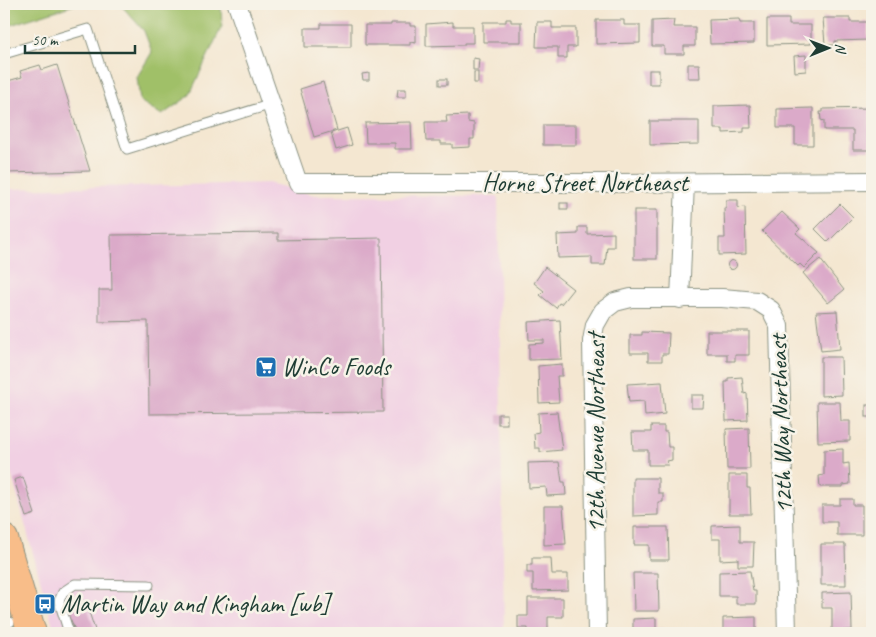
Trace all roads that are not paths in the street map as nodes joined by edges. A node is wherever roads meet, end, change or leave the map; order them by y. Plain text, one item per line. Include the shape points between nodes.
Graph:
1 (237, 4) edge
2 (4, 54) edge
3 (272, 104) junction
4 (872, 181) edge
5 (685, 183) junction
6 (680, 299) junction
7 (4, 539) edge
8 (149, 585) dead end
9 (12, 624) edge
10 (69, 633) edge
11 (597, 633) edge
12 (787, 633) edge

1 - 3 street
2 - 3 lane via 88,29 127,149
3 - 5 street, Horne Street Northeast via 298,183
4 - 5 street, Horne Street Northeast
5 - 6 street
6 - 11 street, 12th Avenue Northeast via 631,298 615,302 603,311 595,325 592,341
6 - 12 street, 12th Way Northeast via 739,298 757,301 771,310 779,326
7 - 9 main road
8 - 10 lane via 75,584 67,587 59,601

